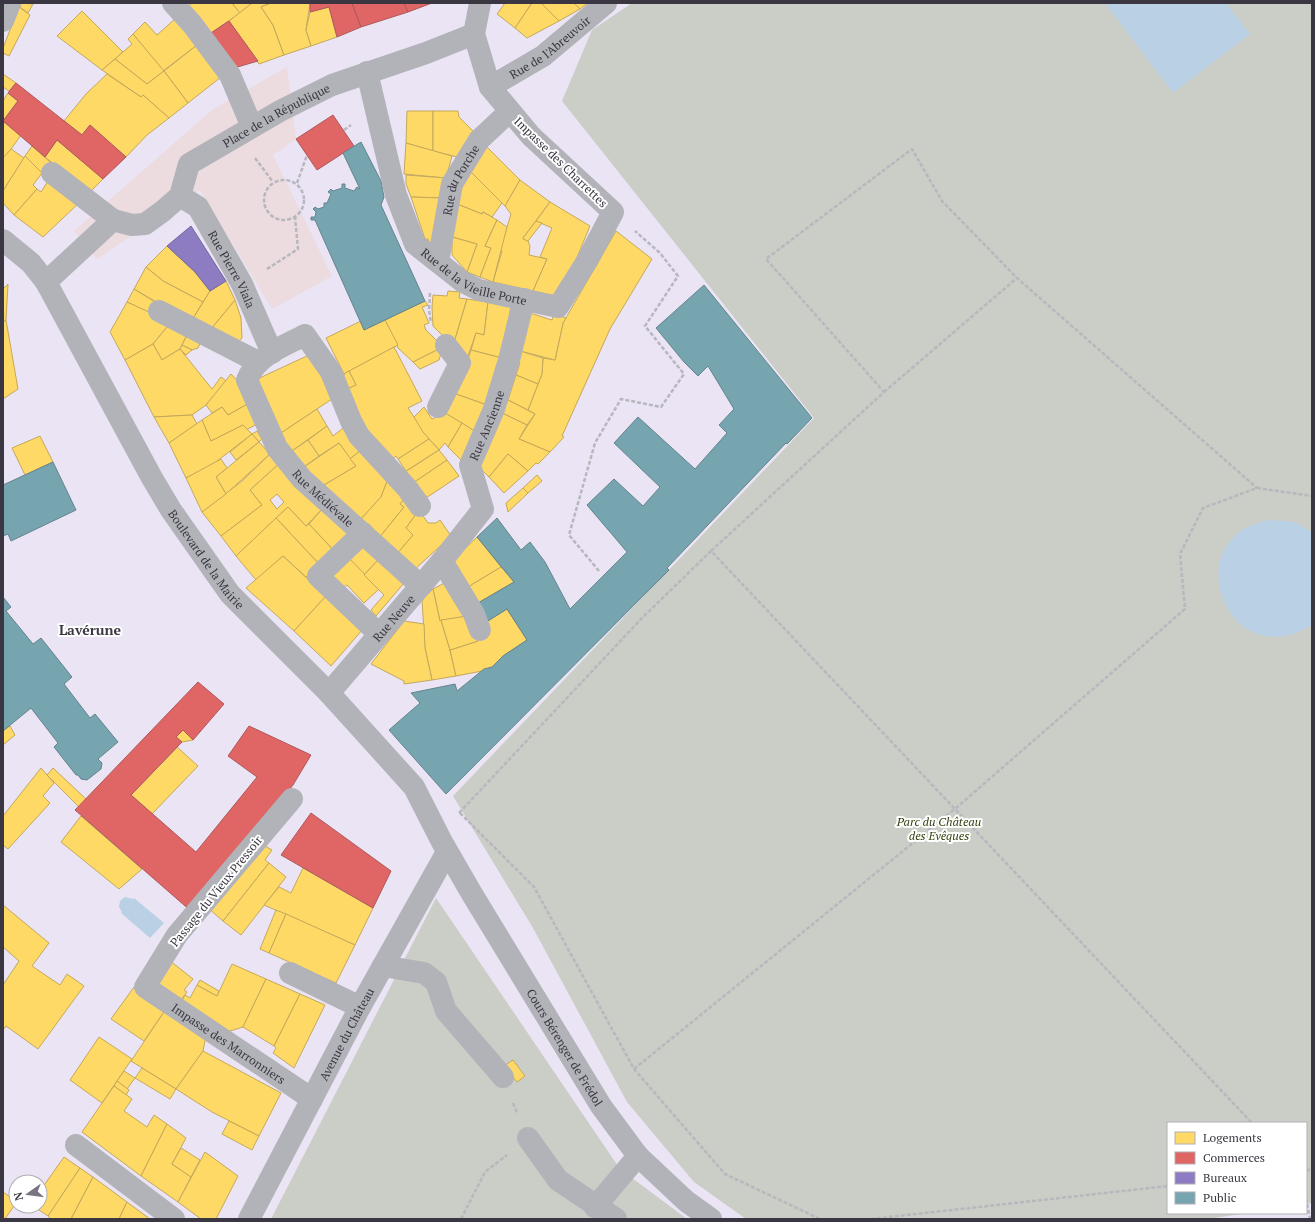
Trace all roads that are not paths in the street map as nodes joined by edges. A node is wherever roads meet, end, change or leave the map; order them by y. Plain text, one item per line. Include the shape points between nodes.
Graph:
1 (10, 3) edge
2 (173, 3) edge
3 (480, 3) edge
4 (606, 3) edge
5 (3, 21) edge
6 (474, 34) junction
7 (367, 72) junction
8 (490, 87) junction
9 (509, 112) junction
10 (252, 127) junction
11 (52, 173) dead end
12 (180, 196) junction
13 (613, 212) joint
14 (113, 220) junction
15 (3, 240) edge
16 (438, 262) junction
17 (46, 282) junction
18 (524, 299) junction
19 (159, 312) dead end
20 (446, 345) road end
21 (265, 358) junction
22 (438, 407) dead end
23 (420, 506) dead end
24 (363, 533) junction
25 (457, 542) joint
26 (442, 561) junction
27 (421, 586) junction
28 (480, 630) dead end
29 (379, 634) junction
30 (329, 693) junction
31 (292, 799) dead end
32 (447, 852) junction
33 (383, 966) junction
34 (290, 973) dead end
35 (145, 987) joint
36 (360, 1007) junction
37 (503, 1077) road end
38 (312, 1099) junction
39 (528, 1138) road end
40 (76, 1145) dead end
41 (638, 1156) junction
42 (595, 1207) junction
43 (174, 1219) edge
44 (249, 1219) edge
45 (616, 1219) edge
46 (711, 1219) edge

1 - 5 street
2 - 10 street via 230,75
3 - 6 street
4 - 8 street, Rue de l'Abreuvoir via 543,56
6 - 7 street, Place de la République
6 - 8 street
7 - 10 street, Place de la République via 332,84
7 - 16 street, Rue de la Vieille Porte via 396,196 415,244
8 - 9 street
9 - 13 street, Impasse des Charrettes via 531,136
9 - 16 street, Rue du Porche via 479,140 452,184
10 - 12 street, Place de la République via 189,164
11 - 14 street
12 - 14 street via 164,211 144,224 132,225
12 - 21 street, Rue Pierre Viala via 198,207 242,284
13 - 18 street, Rue de la Vieille Porte via 587,261 558,307
14 - 17 street
15 - 17 street, Boulevard de la Mairie via 31,263
16 - 18 street, Rue de la Vieille Porte via 479,290
17 - 30 street, Boulevard de la Mairie via 171,510 230,594
18 - 25 street, Rue Ancienne via 494,409 470,465 483,509
19 - 21 street
20 - 22 street via 460,363
21 - 23 street via 305,335 330,372 359,436 407,488
21 - 24 street, Rue Médiévale via 252,369 247,380 277,448 302,479
24 - 27 street, Rue Médiévale
24 - 29 street via 318,576
25 - 26 street, Rue Neuve
26 - 27 street, Rue Neuve
26 - 28 street via 474,614
27 - 29 street, Rue Neuve
29 - 30 street, Rue Neuve
30 - 32 street, Boulevard de la Mairie via 414,787
31 - 35 street, Passage du Vieux Pressoir via 177,935
32 - 33 street, Avenue du Château
32 - 41 street, Cours Bérenger de Frédol via 601,1106
33 - 36 street, Avenue du Château
33 - 37 street via 424,973 436,982 446,1011
34 - 36 street
35 - 38 street, Impasse des Marronniers
36 - 38 street, Avenue du Château
38 - 44 street, Avenue du Château
39 - 42 street via 558,1180
40 - 43 street
41 - 42 street
41 - 46 street, Cours Bérenger de Frédol via 686,1201
42 - 45 street

